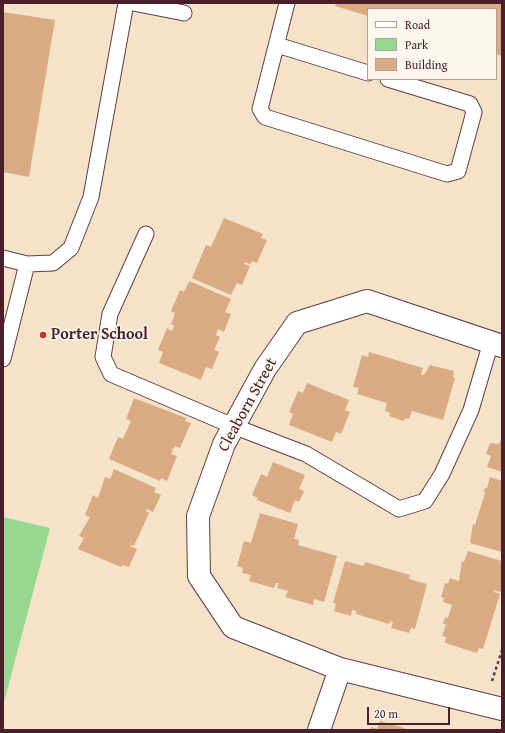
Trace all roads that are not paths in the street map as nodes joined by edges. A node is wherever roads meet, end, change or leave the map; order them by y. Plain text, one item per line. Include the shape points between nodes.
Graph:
1 (126, 3) edge
2 (133, 3) edge
3 (287, 3) edge
4 (184, 13) dead end
5 (277, 45) junction
6 (367, 73) edge
7 (391, 80) edge
8 (146, 234) dead end
9 (3, 258) edge
10 (27, 264) junction
11 (496, 344) edge
12 (3, 359) edge
13 (234, 426) junction
14 (340, 670) junction
15 (493, 706) edge
16 (319, 730) edge

1 - 10 lane via 91,197 71,248 53,263
2 - 4 lane
3 - 5 lane
5 - 6 lane
5 - 7 lane via 260,109 265,117 447,174 458,170 474,112 470,104
8 - 13 lane via 110,314 103,357 111,374
9 - 10 lane
10 - 12 lane
11 - 13 street, Cleaborn Street via 367,300 297,323 265,369
11 - 13 lane via 471,410 442,474 425,502 399,509 306,454
13 - 14 street, Cleaborn Street via 224,444 198,516 198,576 233,627
14 - 15 street, Cleaborn Street
14 - 16 street

